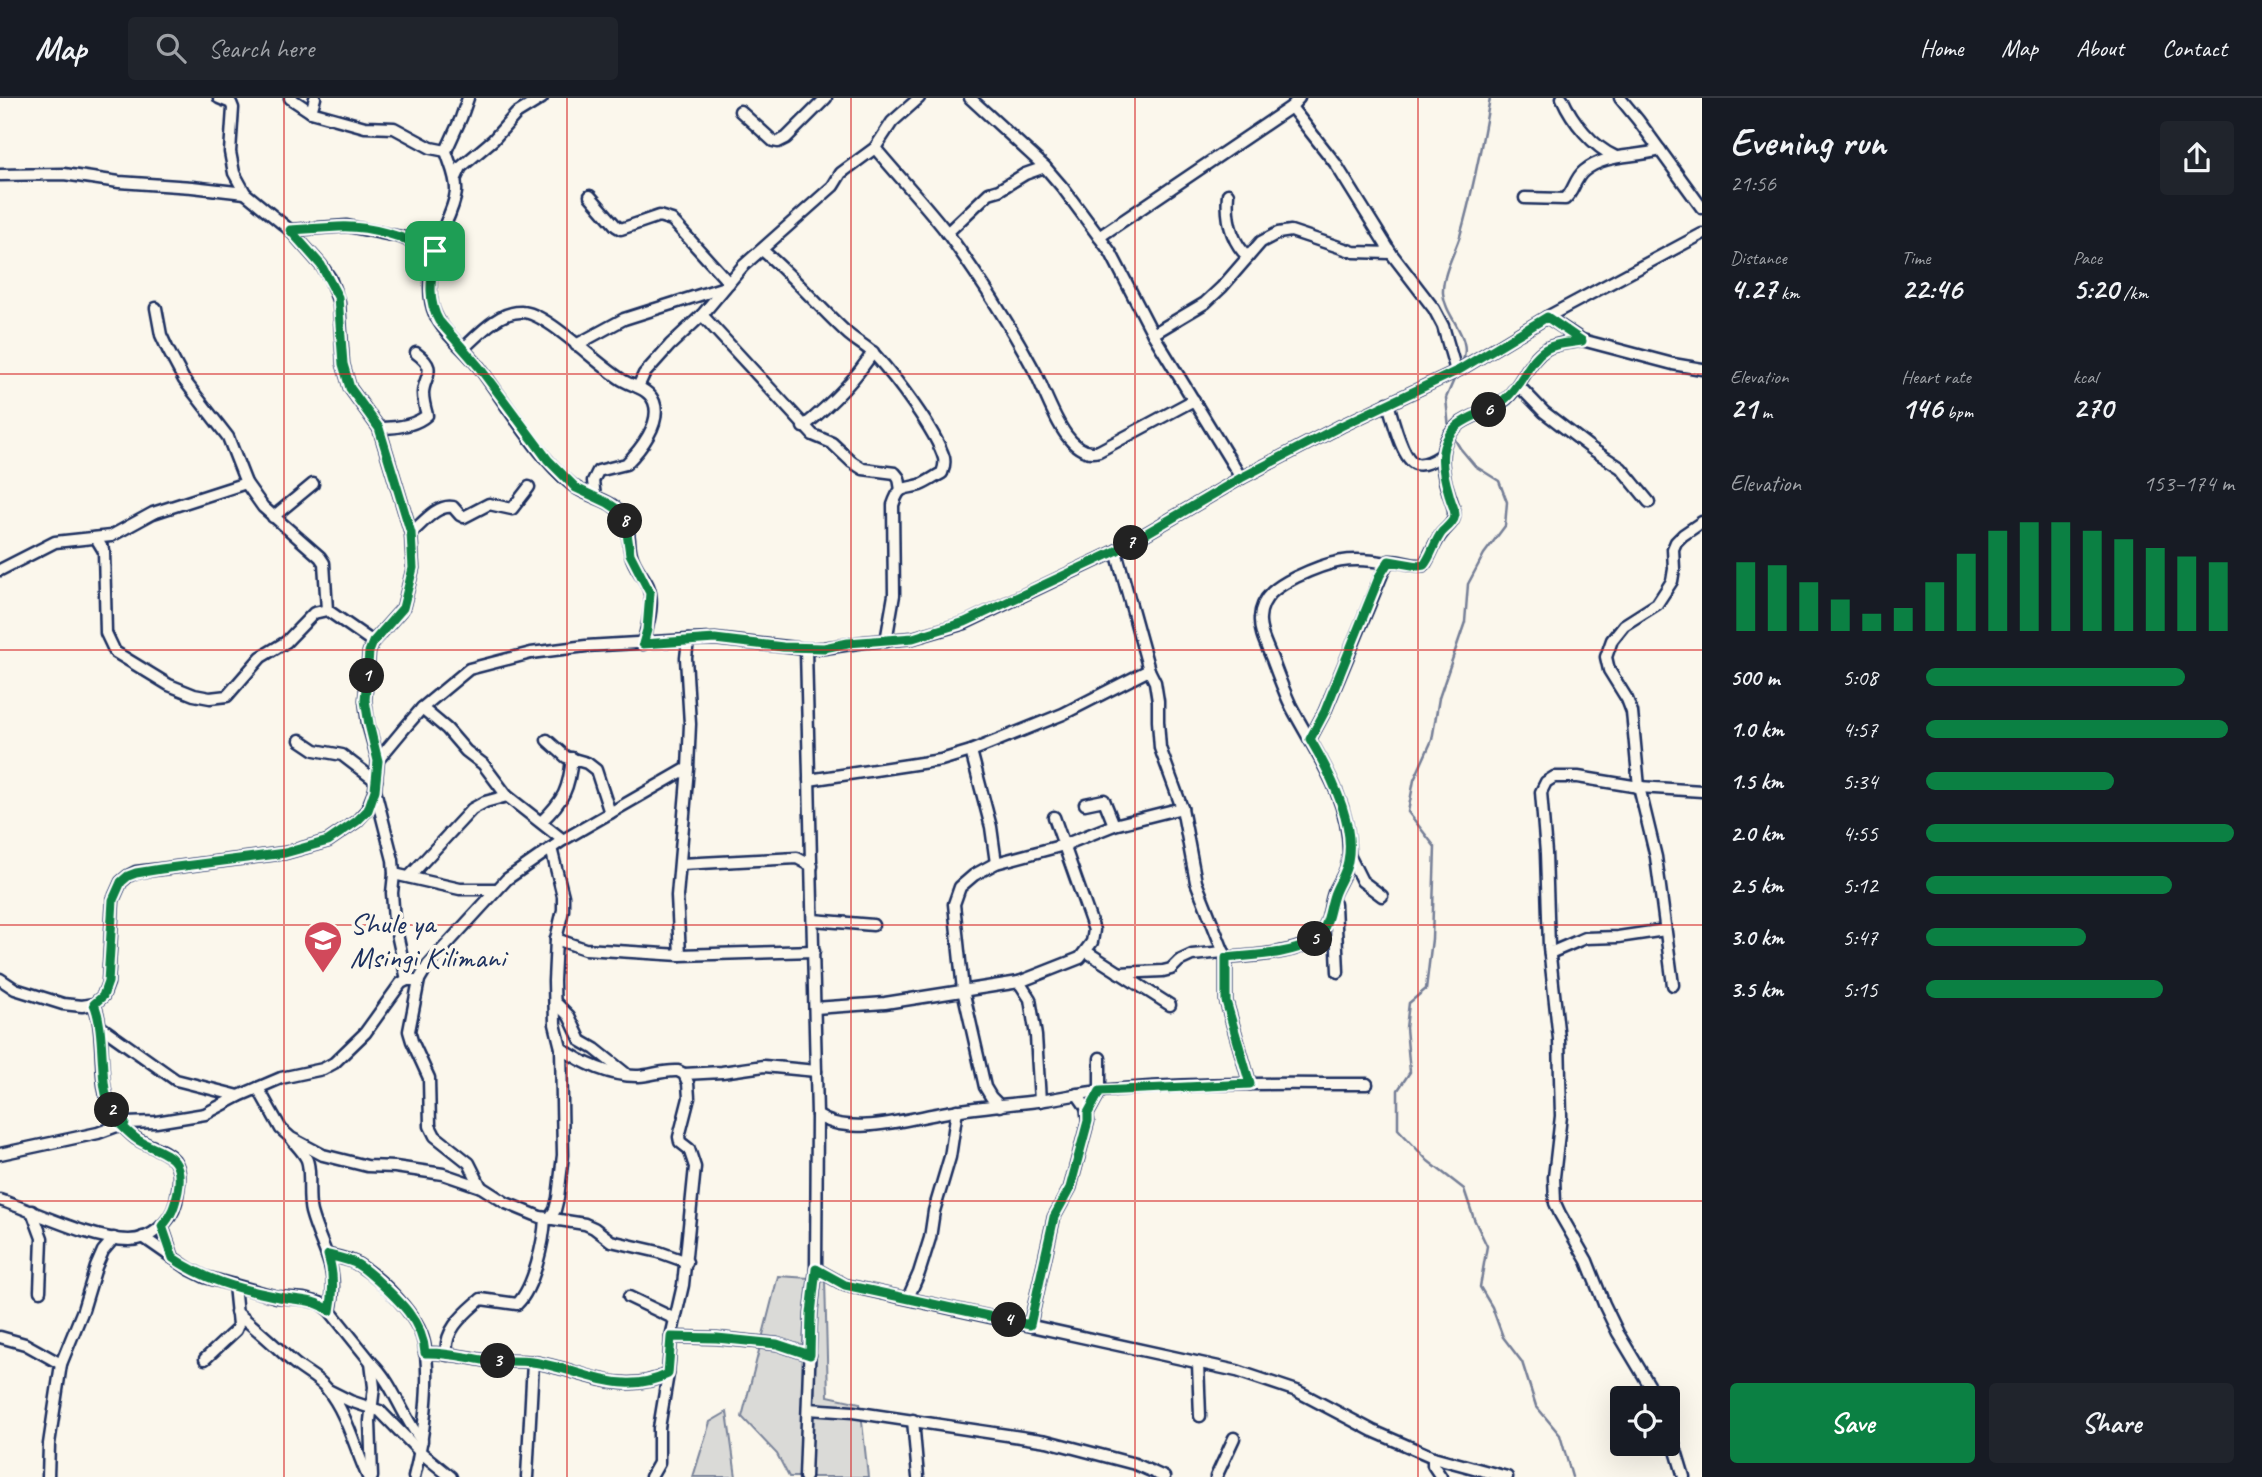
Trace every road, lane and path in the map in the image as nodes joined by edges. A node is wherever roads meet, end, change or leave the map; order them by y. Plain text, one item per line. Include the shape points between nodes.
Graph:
1 (219, 98) edge
2 (290, 98) edge
3 (316, 98) edge
4 (468, 98) edge
5 (542, 98) edge
6 (826, 98) edge
7 (919, 98) edge
8 (970, 98) edge
9 (1299, 98) edge
10 (1562, 98) edge
11 (1620, 98) edge
12 (234, 101) edge
13 (1291, 107) junction
14 (740, 111) dead end
15 (311, 112) junction
16 (875, 148) junction
17 (1660, 150) junction
18 (446, 151) junction
19 (1616, 157) junction
20 (1045, 167) junction
21 (0, 175) edge
22 (456, 177) junction
23 (245, 193) junction
24 (1228, 194) dead end
25 (590, 196) dead end
26 (1525, 198) dead end
27 (1702, 208) edge
28 (290, 230) junction
29 (947, 233) junction
30 (1702, 234) edge
31 (1099, 237) junction
32 (762, 250) junction
33 (435, 251) junction
34 (1391, 253) junction
35 (1248, 257) junction
36 (727, 285) junction
37 (156, 308) dead end
38 (702, 315) junction
39 (1547, 317) junction
40 (1153, 334) junction
41 (1582, 341) junction
42 (576, 345) junction
43 (464, 348) junction
44 (873, 352) junction
45 (416, 354) dead end
46 (1702, 369) edge
47 (1455, 372) junction
48 (1519, 386) junction
49 (638, 387) junction
50 (1194, 400) junction
51 (1388, 403) junction
52 (803, 427) junction
53 (379, 428) junction
54 (1442, 456) junction
55 (1241, 478) junction
56 (246, 483) junction
57 (313, 484) dead end
58 (529, 487) dead end
59 (901, 490) junction
60 (595, 496) junction
61 (1649, 502) dead end
62 (273, 517) junction
63 (1702, 522) edge
64 (411, 533) junction
65 (96, 538) junction
66 (1116, 551) junction
67 (1387, 563) junction
68 (0, 570) edge
69 (327, 610) junction
70 (688, 640) junction
71 (886, 641) junction
72 (373, 642) junction
73 (643, 644) junction
74 (806, 649) junction
75 (1149, 670) junction
76 (422, 708) junction
77 (1310, 739) junction
78 (300, 740) dead end
79 (547, 740) dead end
80 (971, 751) junction
81 (572, 758) junction
82 (378, 761) junction
83 (688, 768) junction
84 (809, 780) junction
85 (375, 785) junction
86 (1639, 787) junction
87 (1702, 791) edge
88 (507, 796) junction
89 (1085, 804) dead end
90 (1182, 808) junction
91 (610, 813) junction
92 (1054, 817) dead end
93 (541, 822) junction
94 (1114, 825) junction
95 (564, 840) junction
96 (1064, 845) junction
97 (551, 848) junction
98 (1349, 856) junction
99 (996, 863) junction
100 (681, 864) junction
101 (812, 866) junction
102 (394, 874) junction
103 (409, 877) junction
104 (497, 889) junction
105 (1334, 893) junction
106 (1382, 895) dead end
107 (813, 920) junction
108 (873, 925) dead end
109 (1665, 930) junction
110 (556, 939) junction
111 (814, 951) junction
112 (1087, 952) junction
113 (1550, 953) junction
114 (680, 955) junction
115 (1225, 955) junction
116 (1338, 972) dead end
117 (1119, 974) junction
118 (0, 979) edge
119 (407, 980) junction
120 (419, 980) junction
121 (1019, 982) junction
122 (1673, 985) dead end
123 (963, 990) junction
124 (556, 1003) junction
125 (94, 1004) junction
126 (1170, 1005) dead end
127 (815, 1009) junction
128 (101, 1027) junction
129 (561, 1048) junction
130 (1100, 1058) dead end
131 (816, 1071) junction
132 (684, 1074) junction
133 (627, 1075) junction
134 (1250, 1084) junction
135 (1367, 1084) dead end
136 (258, 1088) junction
137 (1100, 1091) junction
138 (1077, 1094) junction
139 (239, 1096) junction
140 (1040, 1101) junction
141 (1000, 1105) junction
142 (957, 1110) junction
143 (1088, 1113) junction
144 (817, 1115) junction
145 (123, 1124) junction
146 (291, 1138) junction
147 (0, 1154) edge
148 (481, 1187) junction
149 (0, 1200) edge
150 (32, 1211) junction
151 (547, 1218) junction
152 (162, 1226) junction
153 (143, 1237) junction
154 (114, 1238) junction
155 (328, 1255) junction
156 (173, 1258) junction
157 (687, 1262) junction
158 (816, 1269) junction
159 (234, 1285) junction
160 (40, 1291) dead end
161 (629, 1297) dead end
162 (908, 1298) junction
163 (330, 1311) junction
164 (236, 1312) junction
165 (675, 1319) junction
166 (1030, 1325) junction
167 (671, 1337) junction
168 (0, 1338) edge
169 (425, 1353) junction
170 (447, 1355) junction
171 (810, 1355) junction
172 (205, 1359) dead end
173 (371, 1362) junction
174 (533, 1362) junction
175 (1198, 1363) junction
176 (61, 1364) junction
177 (668, 1374) junction
178 (1650, 1386) edge
179 (328, 1390) junction
180 (371, 1408) junction
181 (808, 1409) junction
182 (1200, 1416) dead end
183 (913, 1420) junction
184 (1234, 1438) dead end
185 (420, 1446) junction
186 (1678, 1456) edge
187 (1433, 1457) junction
188 (48, 1477) edge
189 (370, 1477) edge
190 (414, 1477) edge
191 (451, 1477) edge
192 (527, 1477) edge
193 (651, 1477) edge
194 (805, 1477) edge
195 (918, 1477) edge
196 (1164, 1477) edge
197 (1216, 1477) edge
198 (1441, 1477) edge
199 (1507, 1477) edge
200 (1684, 1477) edge

1 - 12 street
2 - 15 street
3 - 15 street
4 - 18 street
5 - 22 street via 516,114
6 - 14 street via 778,142
7 - 16 street via 892,122
8 - 20 street
9 - 13 street
10 - 19 street via 1593,141
11 - 17 street
12 - 23 street via 230,152
13 - 31 street
13 - 34 street via 1344,177
15 - 18 street via 365,127 394,128
16 - 29 street
16 - 32 street via 841,173 833,186
17 - 19 street
17 - 27 street
18 - 22 street
19 - 26 street via 1584,171 1565,199
20 - 29 street via 989,193
20 - 31 street
21 - 23 street via 64,174
22 - 33 street via 454,200
23 - 28 street
24 - 35 street via 1234,240
25 - 36 street via 621,229 659,216 672,220
28 - 33 street via 355,227 401,237
28 - 53 street via 321,265 334,288 346,376
29 - 50 street via 1035,370 1073,444 1088,453 1099,451
30 - 39 street
31 - 40 street
32 - 36 street
32 - 44 street via 849,335
33 - 43 street via 430,288 434,313
34 - 35 street via 1345,250 1291,232 1267,238
34 - 47 street via 1434,309
35 - 40 street via 1205,303
36 - 38 street
36 - 42 street via 624,319
37 - 56 street via 168,350 184,380 228,437
38 - 49 street via 660,356
38 - 52 street
39 - 41 street
39 - 47 street
40 - 50 street
41 - 46 street
41 - 48 street via 1543,351
42 - 43 street via 531,313 520,312 487,327
42 - 49 street
43 - 60 street via 548,460 576,488
44 - 52 street via 847,387
44 - 59 street via 930,430 944,459 942,473
45 - 53 street via 428,368 423,388 427,415 411,424
47 - 51 street
48 - 54 street via 1498,405 1456,425
48 - 61 street via 1544,412 1621,468
49 - 60 street via 654,403 652,429 626,464 598,471 593,481
50 - 55 street
51 - 54 street via 1411,461 1418,465
51 - 55 street
52 - 59 street via 838,447 863,469 895,473
53 - 64 street
54 - 67 street via 1453,519 1424,565
55 - 66 street
56 - 62 street
56 - 65 street via 153,513 111,536
57 - 62 street
58 - 64 street via 512,509 489,504 464,517 447,506
59 - 71 street via 893,505 894,594
60 - 73 street via 625,519 630,554 648,586
62 - 69 street via 324,563
63 - 86 street via 1676,542 1672,581 1657,604 1624,625 1607,652 1609,670 1632,712
64 - 72 street via 413,568 403,608
65 - 68 street via 55,542
65 - 69 street via 104,551 106,633 115,652 194,695 227,696 261,657 286,642 314,613
66 - 71 street via 965,622
66 - 75 street
67 - 77 street
67 - 77 street via 1367,559 1328,562 1272,591 1262,609 1262,633 1274,667
69 - 72 street
70 - 73 street
70 - 74 street
70 - 83 street
71 - 74 street
72 - 82 street via 365,700
73 - 76 street via 531,653 469,668
74 - 84 street
75 - 80 street via 1063,714
75 - 90 street via 1158,701 1160,748
76 - 82 street
76 - 88 street via 483,764
77 - 98 street via 1343,809
78 - 85 street via 315,750 342,755
79 - 81 street
80 - 84 street via 941,761
80 - 99 street
81 - 91 street via 596,770
81 - 93 street via 566,792
82 - 85 street
83 - 91 street
83 - 100 street
84 - 101 street
85 - 102 street
85 - 125 street via 368,810 328,841 285,853 128,876 113,900 108,982
86 - 87 street
86 - 109 street via 1656,857
86 - 113 street via 1578,778 1546,782 1541,800
88 - 93 street
88 - 103 street via 472,809
89 - 94 street via 1104,800
90 - 94 street
90 - 115 street via 1196,882
91 - 95 street
92 - 96 street
93 - 95 street
94 - 96 street
95 - 97 street
96 - 99 street
96 - 112 street via 1094,930
97 - 104 street
97 - 110 street via 563,896
98 - 105 street
98 - 106 street via 1362,881
99 - 123 street via 967,880 955,899
100 - 101 street via 785,858
100 - 114 street via 677,896
101 - 107 street
102 - 103 street
102 - 119 street via 394,920
103 - 104 street via 460,889
104 - 120 street
105 - 115 street via 1326,926 1308,944 1285,951
105 - 116 street
107 - 108 street
107 - 111 street
109 - 113 street via 1582,939
109 - 122 street
110 - 114 street via 584,949
110 - 124 street
111 - 114 street
111 - 127 street
112 - 117 street
112 - 121 street
113 - 178 street via 1561,1116 1555,1203 1587,1261 1618,1334
115 - 117 street via 1192,955 1164,971
115 - 134 street via 1226,1001
117 - 126 street
118 - 125 street via 63,1004
119 - 120 street
119 - 136 street via 334,1063
120 - 148 street via 409,1031 429,1078 430,1126 435,1136 469,1163
121 - 123 street
121 - 140 street via 1030,999
123 - 127 street
123 - 141 street via 985,1087
124 - 129 street
124 - 133 street via 569,1016 581,1041
125 - 128 street
127 - 131 street
128 - 139 street via 176,1080
128 - 145 street via 108,1097
129 - 133 street via 579,1060
129 - 151 street via 563,1155 555,1210
130 - 137 street
131 - 132 street via 764,1066
131 - 144 street
132 - 133 street via 670,1070
132 - 157 street via 689,1098 678,1137 689,1149 695,1167
134 - 135 street
134 - 137 street
136 - 139 street
136 - 146 street via 277,1124
137 - 138 street
137 - 143 street
138 - 140 street
138 - 143 street
139 - 145 street via 205,1114
140 - 141 street
141 - 142 street
142 - 144 street via 858,1125 839,1125
142 - 162 street via 930,1238
143 - 166 street via 1070,1188 1054,1217
144 - 158 street
145 - 147 street
145 - 152 street via 139,1140 176,1162 180,1180 175,1206
146 - 148 street via 346,1162 443,1174
146 - 155 street via 308,1161 311,1212
148 - 151 street via 506,1203
149 - 150 street
150 - 154 street
150 - 160 street via 42,1238
151 - 157 street via 585,1224 611,1241
151 - 170 street via 538,1264 522,1300 510,1304 481,1299 449,1334
152 - 153 street
152 - 156 street
153 - 154 street
153 - 156 street
154 - 176 street via 96,1267
155 - 163 street via 334,1283
155 - 169 street via 357,1264 397,1299 416,1324
156 - 159 street via 205,1277
157 - 165 street
158 - 162 street via 845,1285
158 - 171 street
159 - 163 street via 320,1303
159 - 164 street
161 - 165 street
162 - 166 street
163 - 173 street
164 - 172 street via 236,1331
164 - 179 street
165 - 167 street
166 - 175 street
167 - 171 street via 777,1344
167 - 177 street
168 - 176 street via 25,1344
169 - 170 street
169 - 185 street
170 - 174 street
171 - 181 street
173 - 180 street
173 - 185 street via 381,1371
174 - 177 street via 612,1382 638,1383
174 - 192 street
175 - 182 street
175 - 187 street via 1297,1391
176 - 188 street
177 - 193 street via 659,1428 659,1463
179 - 180 street
179 - 189 street
180 - 185 street
180 - 189 street
181 - 183 street
181 - 194 street
183 - 195 street
183 - 196 street via 1083,1449
184 - 197 street
185 - 190 street
185 - 191 street
186 - 200 street
187 - 198 street
187 - 199 street

